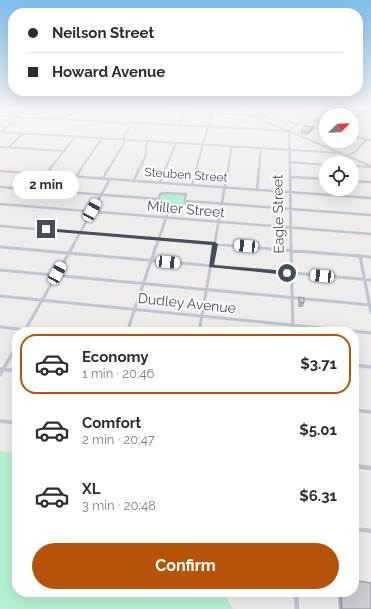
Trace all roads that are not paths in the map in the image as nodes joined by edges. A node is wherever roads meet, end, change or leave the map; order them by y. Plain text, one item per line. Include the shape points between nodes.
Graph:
1 (19, 137) edge
2 (75, 137) edge
3 (86, 137) edge
4 (206, 137) edge
5 (289, 137) edge
6 (304, 137) edge
7 (359, 137) edge
8 (102, 138) junction
9 (367, 139) junction
10 (124, 140) junction
11 (371, 140) edge
12 (148, 141) junction
13 (176, 143) junction
14 (204, 145) junction
15 (0, 146) edge
16 (232, 146) junction
17 (9, 147) junction
18 (261, 148) junction
19 (289, 150) junction
20 (64, 151) junction
21 (340, 153) junction
22 (346, 156) joint
23 (289, 162) junction
24 (359, 162) edge
25 (319, 164) edge
26 (359, 166) edge
27 (371, 167) edge
28 (0, 171) edge
29 (46, 174) junction
30 (76, 177) junction
31 (290, 177) junction
32 (103, 178) junction
33 (110, 179) junction
34 (319, 179) edge
35 (134, 180) junction
36 (359, 181) edge
37 (160, 182) junction
38 (371, 182) edge
39 (192, 185) junction
40 (0, 187) edge
41 (225, 187) junction
42 (257, 190) junction
43 (290, 192) junction
44 (101, 195) junction
45 (371, 198) edge
46 (158, 199) junction
47 (186, 201) junction
48 (0, 204) edge
49 (223, 204) junction
50 (170, 206) junction
51 (290, 209) junction
52 (92, 212) junction
53 (371, 215) edge
54 (166, 218) junction
55 (219, 222) junction
56 (0, 226) edge
57 (291, 227) junction
58 (80, 232) junction
59 (371, 234) edge
60 (159, 239) junction
61 (215, 244) junction
62 (0, 247) edge
63 (291, 250) junction
64 (68, 253) junction
65 (360, 256) junction
66 (371, 257) edge
67 (151, 261) junction
68 (211, 266) junction
69 (0, 270) edge
70 (291, 273) junction
71 (56, 276) junction
72 (365, 280) junction
73 (371, 280) edge
74 (144, 284) junction
75 (206, 290) junction
76 (0, 296) edge
77 (292, 298) junction
78 (42, 300) junction
79 (370, 305) edge
80 (135, 309) junction
81 (371, 313) edge
82 (202, 316) junction
83 (292, 325) junction
84 (0, 327) edge
85 (27, 327) edge
86 (129, 327) edge
87 (200, 327) edge
88 (312, 327) edge
89 (12, 329) edge
90 (359, 332) edge
91 (371, 333) edge
92 (12, 353) edge
93 (359, 366) edge
94 (371, 367) edge
95 (2, 369) edge
96 (12, 370) edge
97 (0, 375) edge
98 (359, 411) edge
99 (371, 412) edge
100 (0, 420) edge
101 (12, 422) edge
102 (359, 467) edge
103 (371, 468) edge
104 (359, 530) edge
105 (371, 531) edge
106 (296, 597) edge
107 (297, 609) edge

1 - 17 street
2 - 20 street
3 - 8 street
4 - 14 street
5 - 19 street, Eagle Street
6 - 21 street
7 - 9 main road
8 - 10 street
8 - 30 street
9 - 11 main road
9 - 22 street via 356,152
10 - 12 street
10 - 32 street
12 - 13 street
12 - 35 street via 145,157
13 - 14 street
13 - 37 street
14 - 16 street
14 - 39 street
15 - 17 street
16 - 18 street
16 - 41 street
17 - 20 street
18 - 19 street
18 - 42 street
19 - 21 street
19 - 23 street, Eagle Street
20 - 29 street
21 - 22 street
23 - 25 street
23 - 31 street, Eagle Street
24 - 27 street
26 - 27 street
28 - 29 street, Steuben Street
29 - 30 street, Steuben Street
30 - 32 street, Steuben Street
31 - 34 street
31 - 43 street, Eagle Street
32 - 33 street, Steuben Street
33 - 35 street, Steuben Street
33 - 44 street
35 - 37 street, Steuben Street
36 - 38 street
37 - 39 street, Steuben Street
39 - 41 street, Steuben Street
40 - 44 street
41 - 42 street, Steuben Street
41 - 49 street
42 - 43 street, Steuben Street
43 - 45 street, Steuben Street
43 - 51 street, Eagle Street
44 - 46 street
44 - 52 street
46 - 47 street via 161,193 174,192 186,194
46 - 50 street via 157,205
47 - 49 street
47 - 50 street via 183,207
48 - 52 street, Miller Street
49 - 51 street
49 - 55 street
50 - 54 street
51 - 53 street
51 - 57 street, Eagle Street
52 - 54 street, Miller Street
52 - 58 street
54 - 55 street, Miller Street
54 - 60 street
55 - 57 street, Miller Street
55 - 61 street
56 - 58 street
57 - 59 street, Miller Street
57 - 63 street, Eagle Street
58 - 60 street
58 - 64 street
60 - 61 street
60 - 67 street
61 - 63 street
61 - 68 street
62 - 64 street
63 - 65 street
63 - 70 street, Eagle Street
64 - 67 street
64 - 71 street
65 - 66 street
65 - 72 street
67 - 68 street
67 - 74 street
68 - 70 street
68 - 75 street
69 - 71 street
70 - 72 street
70 - 77 street, Eagle Street
71 - 74 street
71 - 78 street
72 - 73 street
72 - 79 street
74 - 75 street
74 - 80 street
75 - 77 street
75 - 82 street
76 - 78 street, Dudley Avenue
77 - 79 street
77 - 83 street, Eagle Street
78 - 80 street, Dudley Avenue
78 - 85 street
79 - 81 street
80 - 82 street, Dudley Avenue
80 - 86 street
82 - 83 street, Dudley Avenue
82 - 87 street
83 - 88 street, Dudley Avenue
84 - 89 street
90 - 91 street, Dudley Avenue
92 - 95 street
93 - 94 street
95 - 96 street
95 - 97 street
98 - 99 street
100 - 101 street
102 - 103 street
104 - 105 street
106 - 107 street

